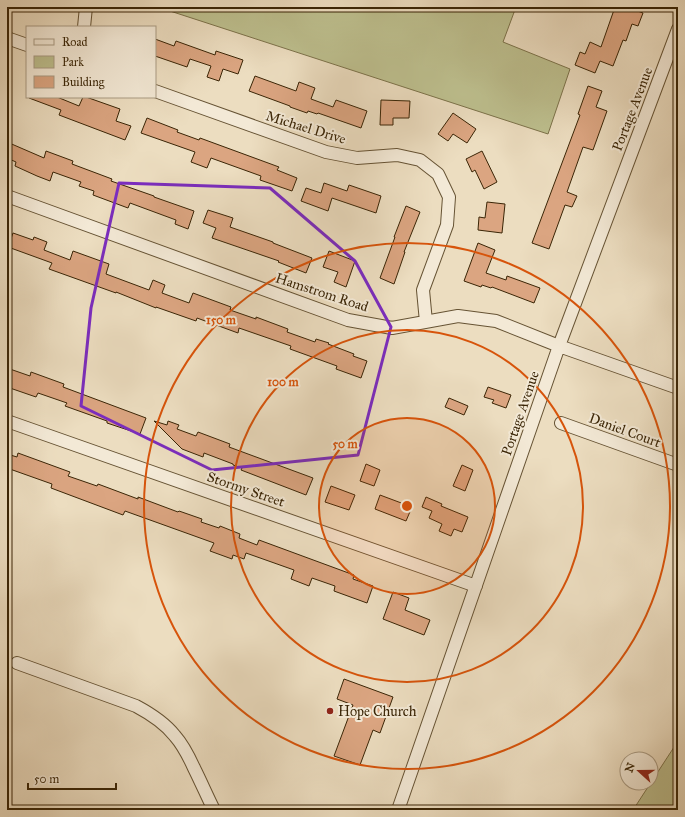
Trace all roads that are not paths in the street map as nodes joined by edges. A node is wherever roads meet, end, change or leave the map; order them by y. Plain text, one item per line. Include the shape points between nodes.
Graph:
1 (86, 7) edge
2 (84, 26) edge
3 (678, 29) edge
4 (7, 38) edge
5 (26, 45) edge
6 (156, 91) edge
7 (7, 196) edge
8 (426, 322) junction
9 (559, 346) junction
10 (678, 388) edge
11 (7, 421) edge
12 (561, 423) dead end
13 (678, 466) edge
14 (476, 586) junction
15 (17, 663) dead end
16 (214, 810) edge
17 (398, 810) edge

1 - 2 street
3 - 9 street, Portage Avenue
4 - 5 street
6 - 8 street, Michael Drive via 326,152 357,158 397,155 420,160 438,174 449,197 447,225 423,290
7 - 8 street, Hamstrom Road via 348,320 392,328
8 - 9 street, Hamstrom Road via 458,316 496,321
9 - 10 street, Hamstrom Road
9 - 14 street, Portage Avenue
11 - 14 street, Stormy Street
12 - 13 street, Daniel Court
14 - 17 street, Portage Avenue
15 - 16 street via 136,706 159,720 180,741

